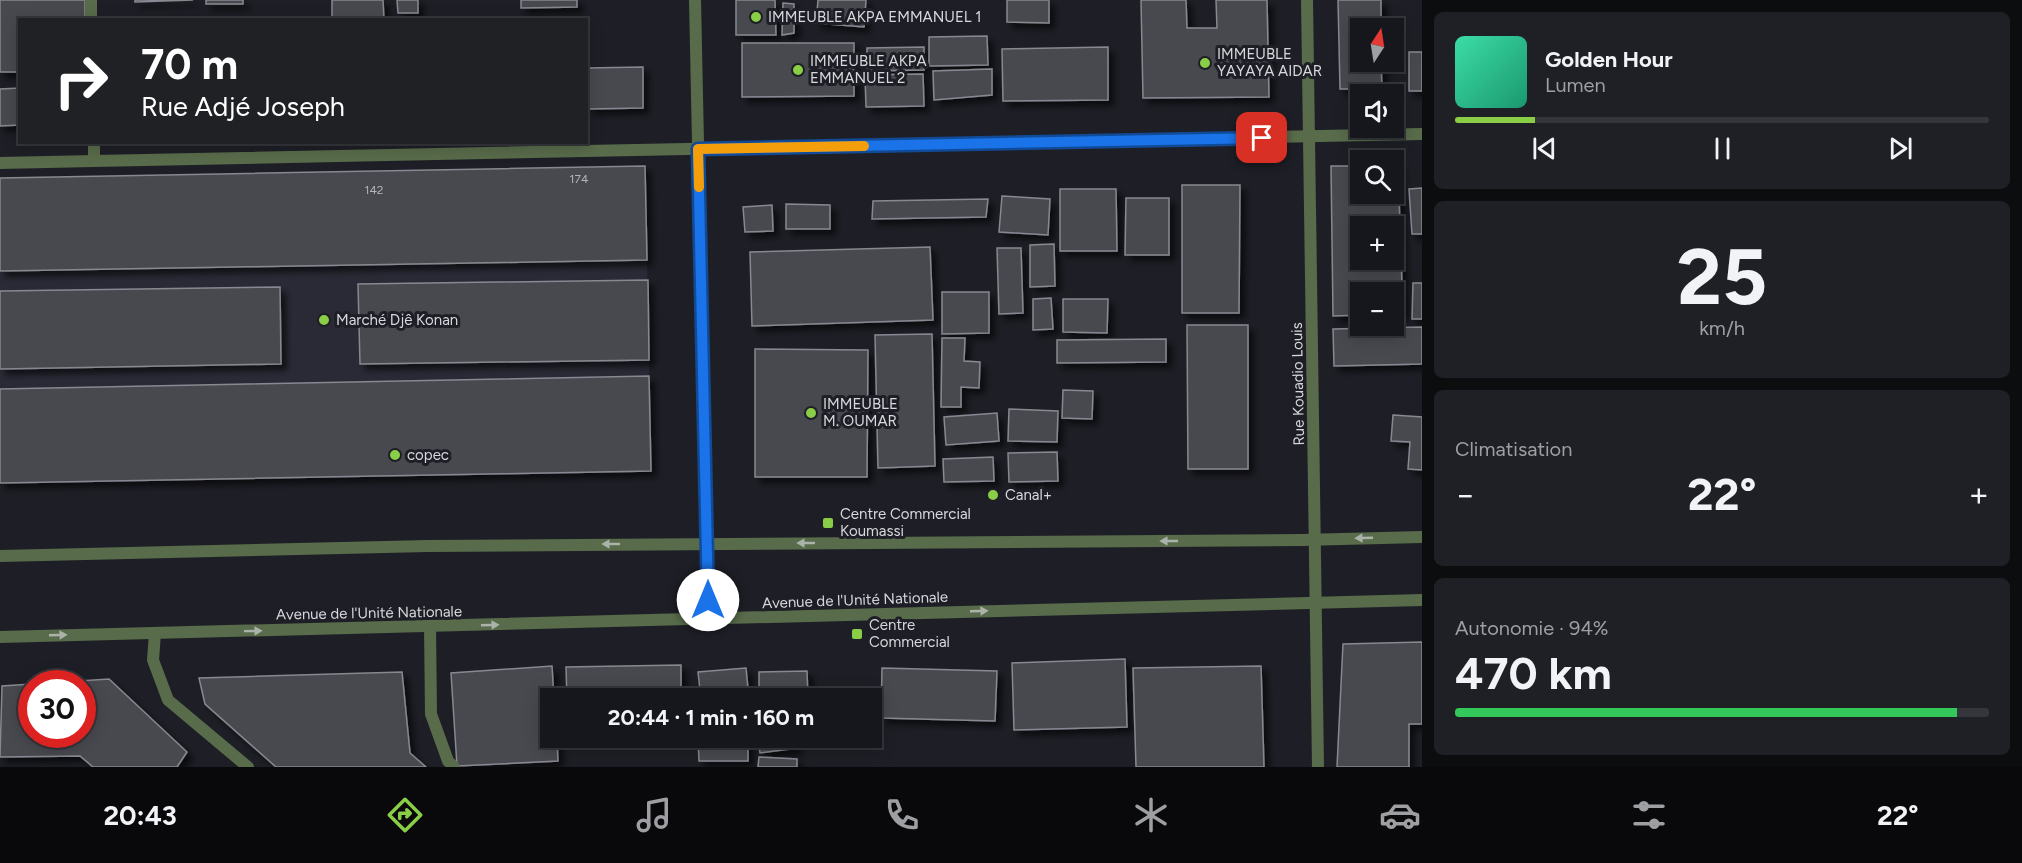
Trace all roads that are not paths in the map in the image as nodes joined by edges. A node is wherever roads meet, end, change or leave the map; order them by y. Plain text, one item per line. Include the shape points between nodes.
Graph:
1 (91, 0) edge
2 (695, 0) edge
3 (1307, 0) edge
4 (91, 18) edge
5 (1422, 134) edge
6 (1309, 137) junction
7 (93, 144) edge
8 (698, 149) junction
9 (94, 161) junction
10 (0, 163) edge
11 (1422, 537) edge
12 (1315, 540) junction
13 (708, 544) junction
14 (0, 556) edge
15 (1422, 600) edge
16 (1316, 602) junction
17 (708, 619) junction
18 (430, 627) junction
19 (155, 633) junction
20 (0, 637) edge
21 (248, 767) edge
22 (454, 767) edge
23 (1318, 767) edge

1 - 4 street
2 - 8 street
3 - 6 street, Rue Kouadio Louis
5 - 6 street
6 - 8 street
6 - 12 street, Rue Kouadio Louis
7 - 9 street
8 - 9 street
8 - 13 street
9 - 10 street
11 -> 12 street
12 -> 13 street
12 - 16 street, Rue Kouadio Louis
13 -> 14 street
13 - 17 street
15 - 16 street, Avenue de l'Unité Nationale
17 -> 16 street, Avenue de l'Unité Nationale
16 - 23 street, Rue Kouadio Louis
18 -> 17 street, Avenue de l'Unité Nationale
19 -> 18 street, Avenue de l'Unité Nationale
18 - 22 street via 431,714 448,761
20 -> 19 street, Avenue de l'Unité Nationale
19 - 21 street via 153,660 168,700

